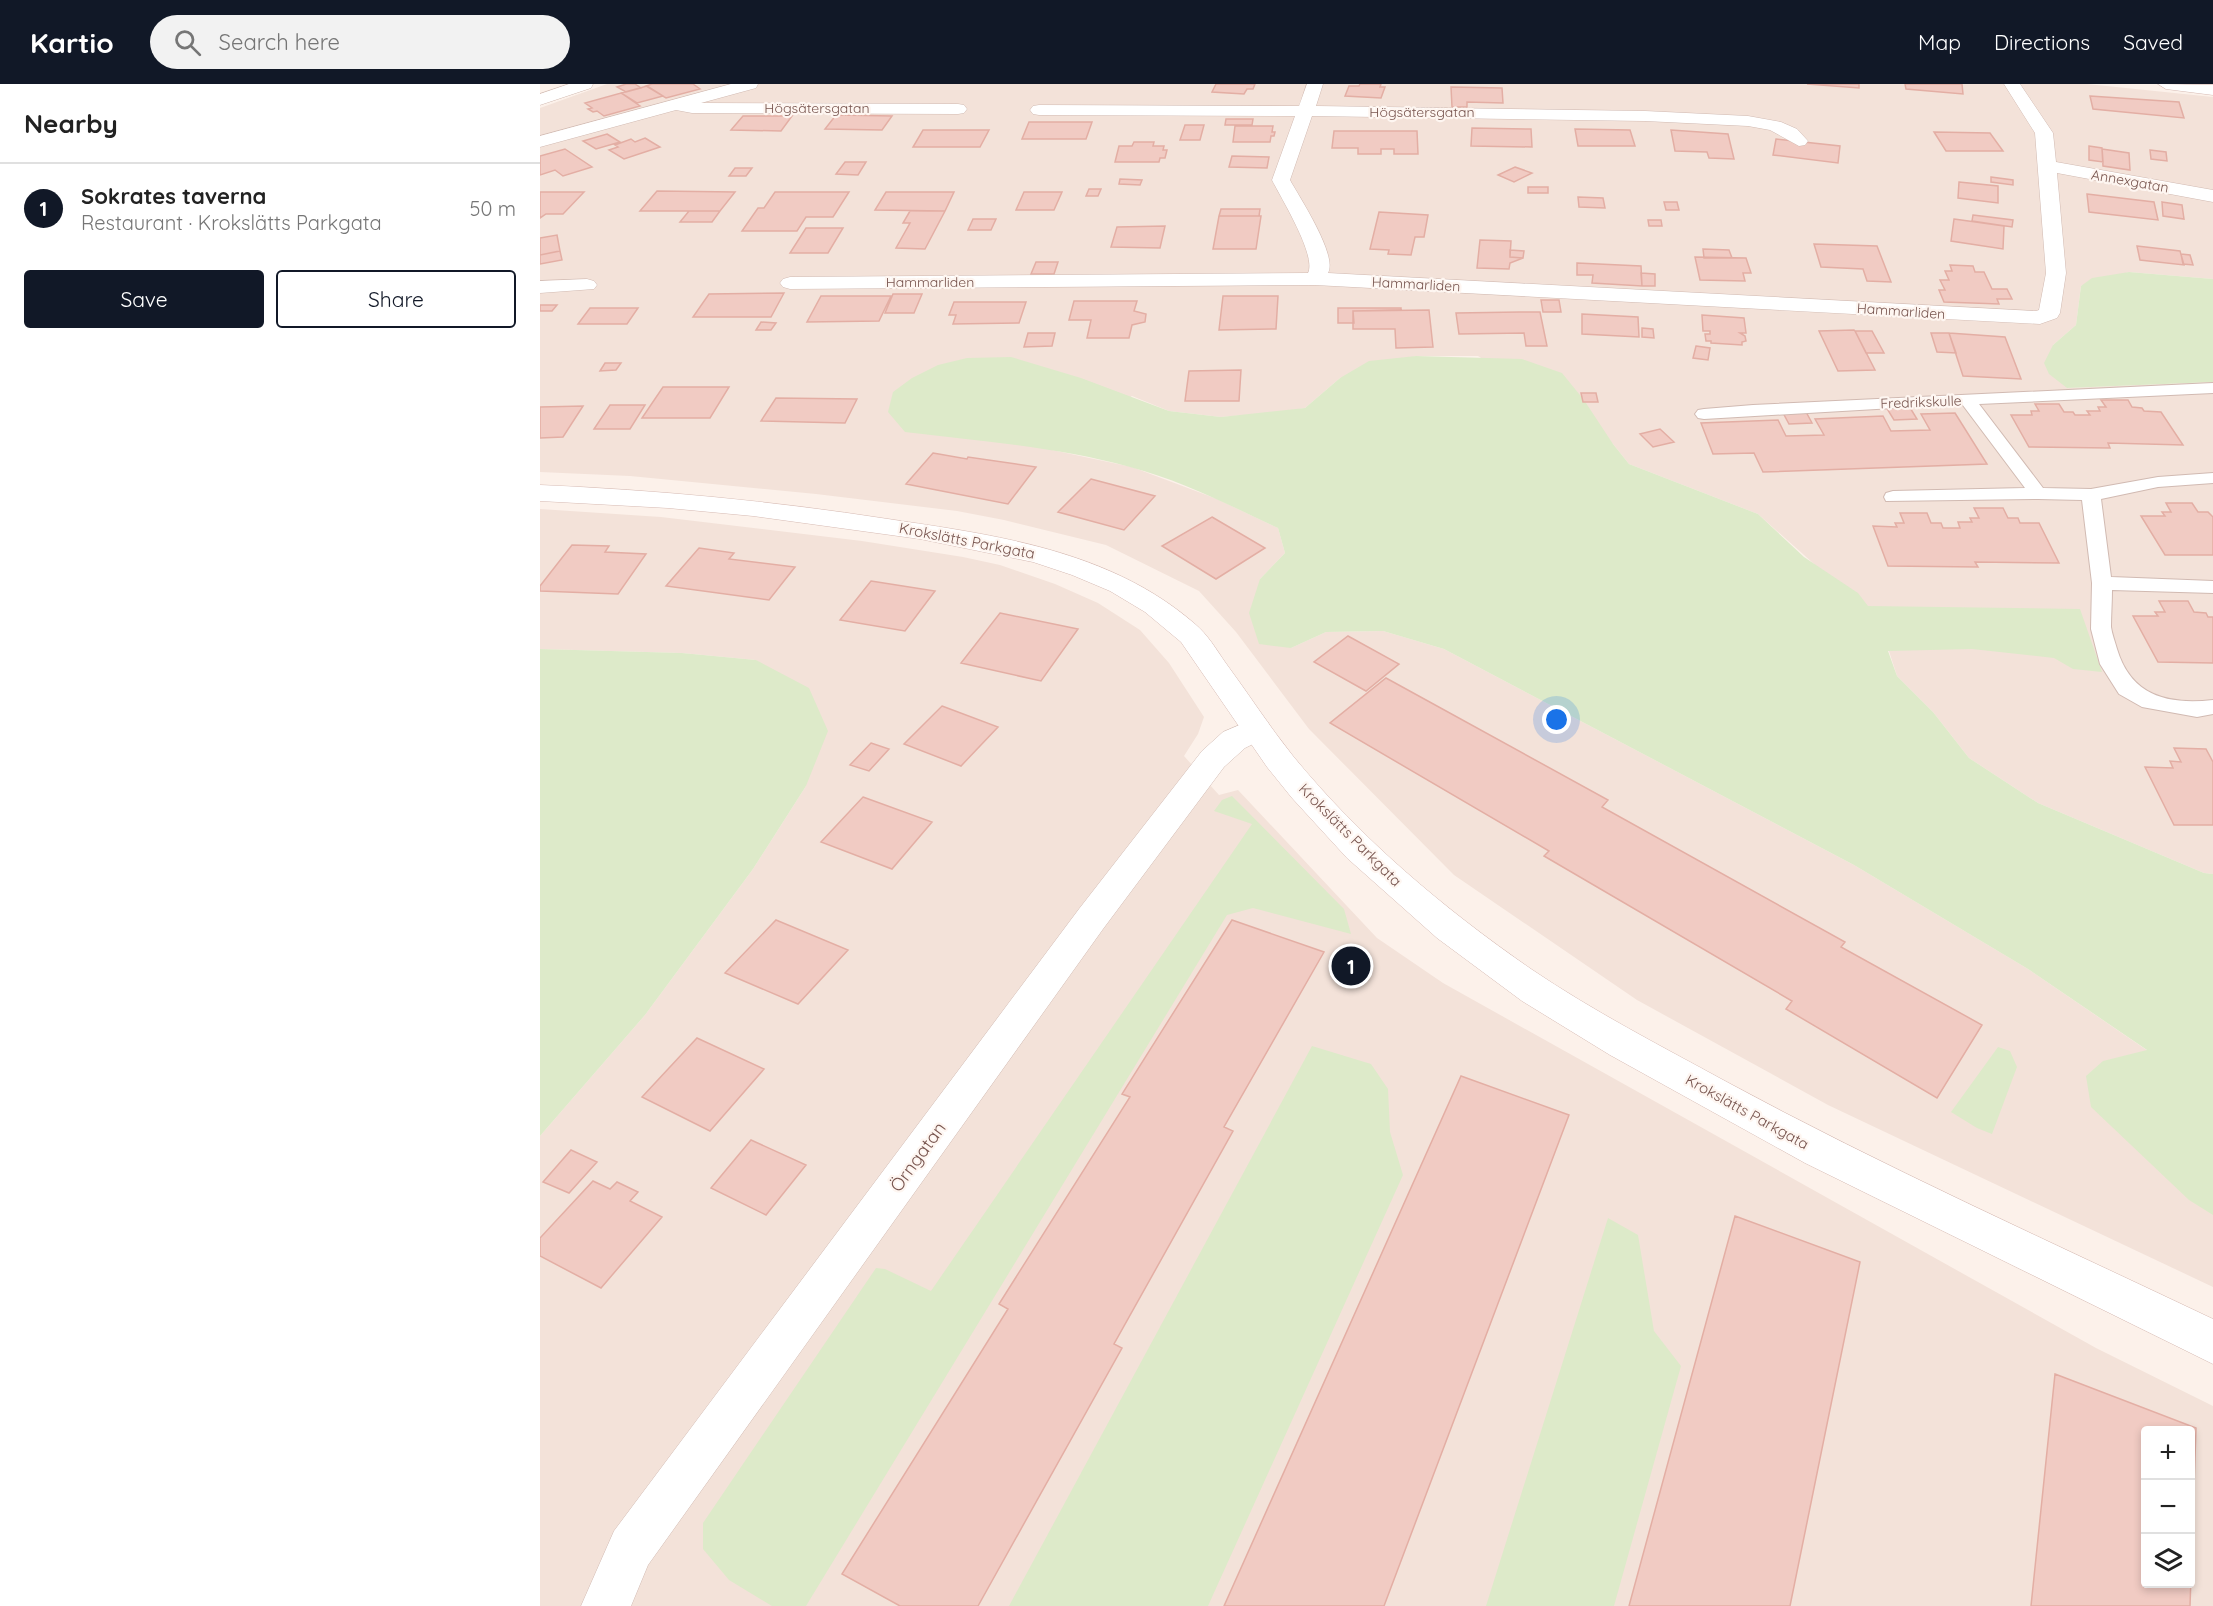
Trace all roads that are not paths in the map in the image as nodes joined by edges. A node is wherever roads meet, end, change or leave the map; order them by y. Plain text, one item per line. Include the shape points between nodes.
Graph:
1 (585, 84) edge
2 (750, 84) edge
3 (1315, 84) edge
4 (2012, 84) edge
5 (2166, 84) edge
6 (2213, 90) edge
7 (540, 100) edge
8 (677, 105) junction
9 (958, 109) dead end
10 (1039, 110) dead end
11 (1305, 112) junction
12 (550, 115) edge
13 (573, 134) junction
14 (540, 141) edge
15 (1799, 141) dead end
16 (2047, 166) junction
17 (2213, 196) edge
18 (1315, 279) junction
19 (790, 283) dead end
20 (587, 285) dead end
21 (540, 287) edge
22 (2213, 388) edge
23 (1967, 399) junction
24 (1704, 414) dead end
25 (2213, 478) edge
26 (540, 493) edge
27 (2038, 493) junction
28 (2091, 495) junction
29 (1893, 497) dead end
30 (2102, 583) junction
31 (2213, 586) edge
32 (2213, 708) edge
33 (1256, 729) junction
34 (2213, 1342) edge
35 (606, 1606) edge

1 - 7 street
2 - 8 street
3 - 11 street
4 - 16 street via 2044,132
5 - 6 street
8 - 9 street, Högsätersgatan
8 - 13 street
10 - 11 street, Högsätersgatan
11 - 15 street, Högsätersgatan via 1465,112 1748,121 1775,126
11 - 18 street via 1281,180 1318,252 1321,268
12 - 13 street
13 - 14 street
16 - 17 street, Annexgatan
16 - 18 street, Hammarliden via 2056,273 2049,313 2040,318
18 - 19 street, Hammarliden
20 - 21 street
22 - 23 lane
23 - 24 lane, Fredrikskulle
23 - 27 lane, Fredrikskulle
25 - 28 lane via 2158,482
26 - 33 street, Krokslätts Parkgata via 618,495 759,508 931,533 1057,560 1129,591 1192,636
27 - 28 lane
27 - 29 lane
28 - 30 lane
30 - 31 lane
30 - 32 lane via 2101,629 2111,664 2127,689 2150,702
33 - 34 street, Krokslätts Parkgata via 1319,808 1381,870 1457,933 1587,1024 1788,1136
33 - 35 street, Örngatan via 1234,740 1213,759 1134,861 631,1548

